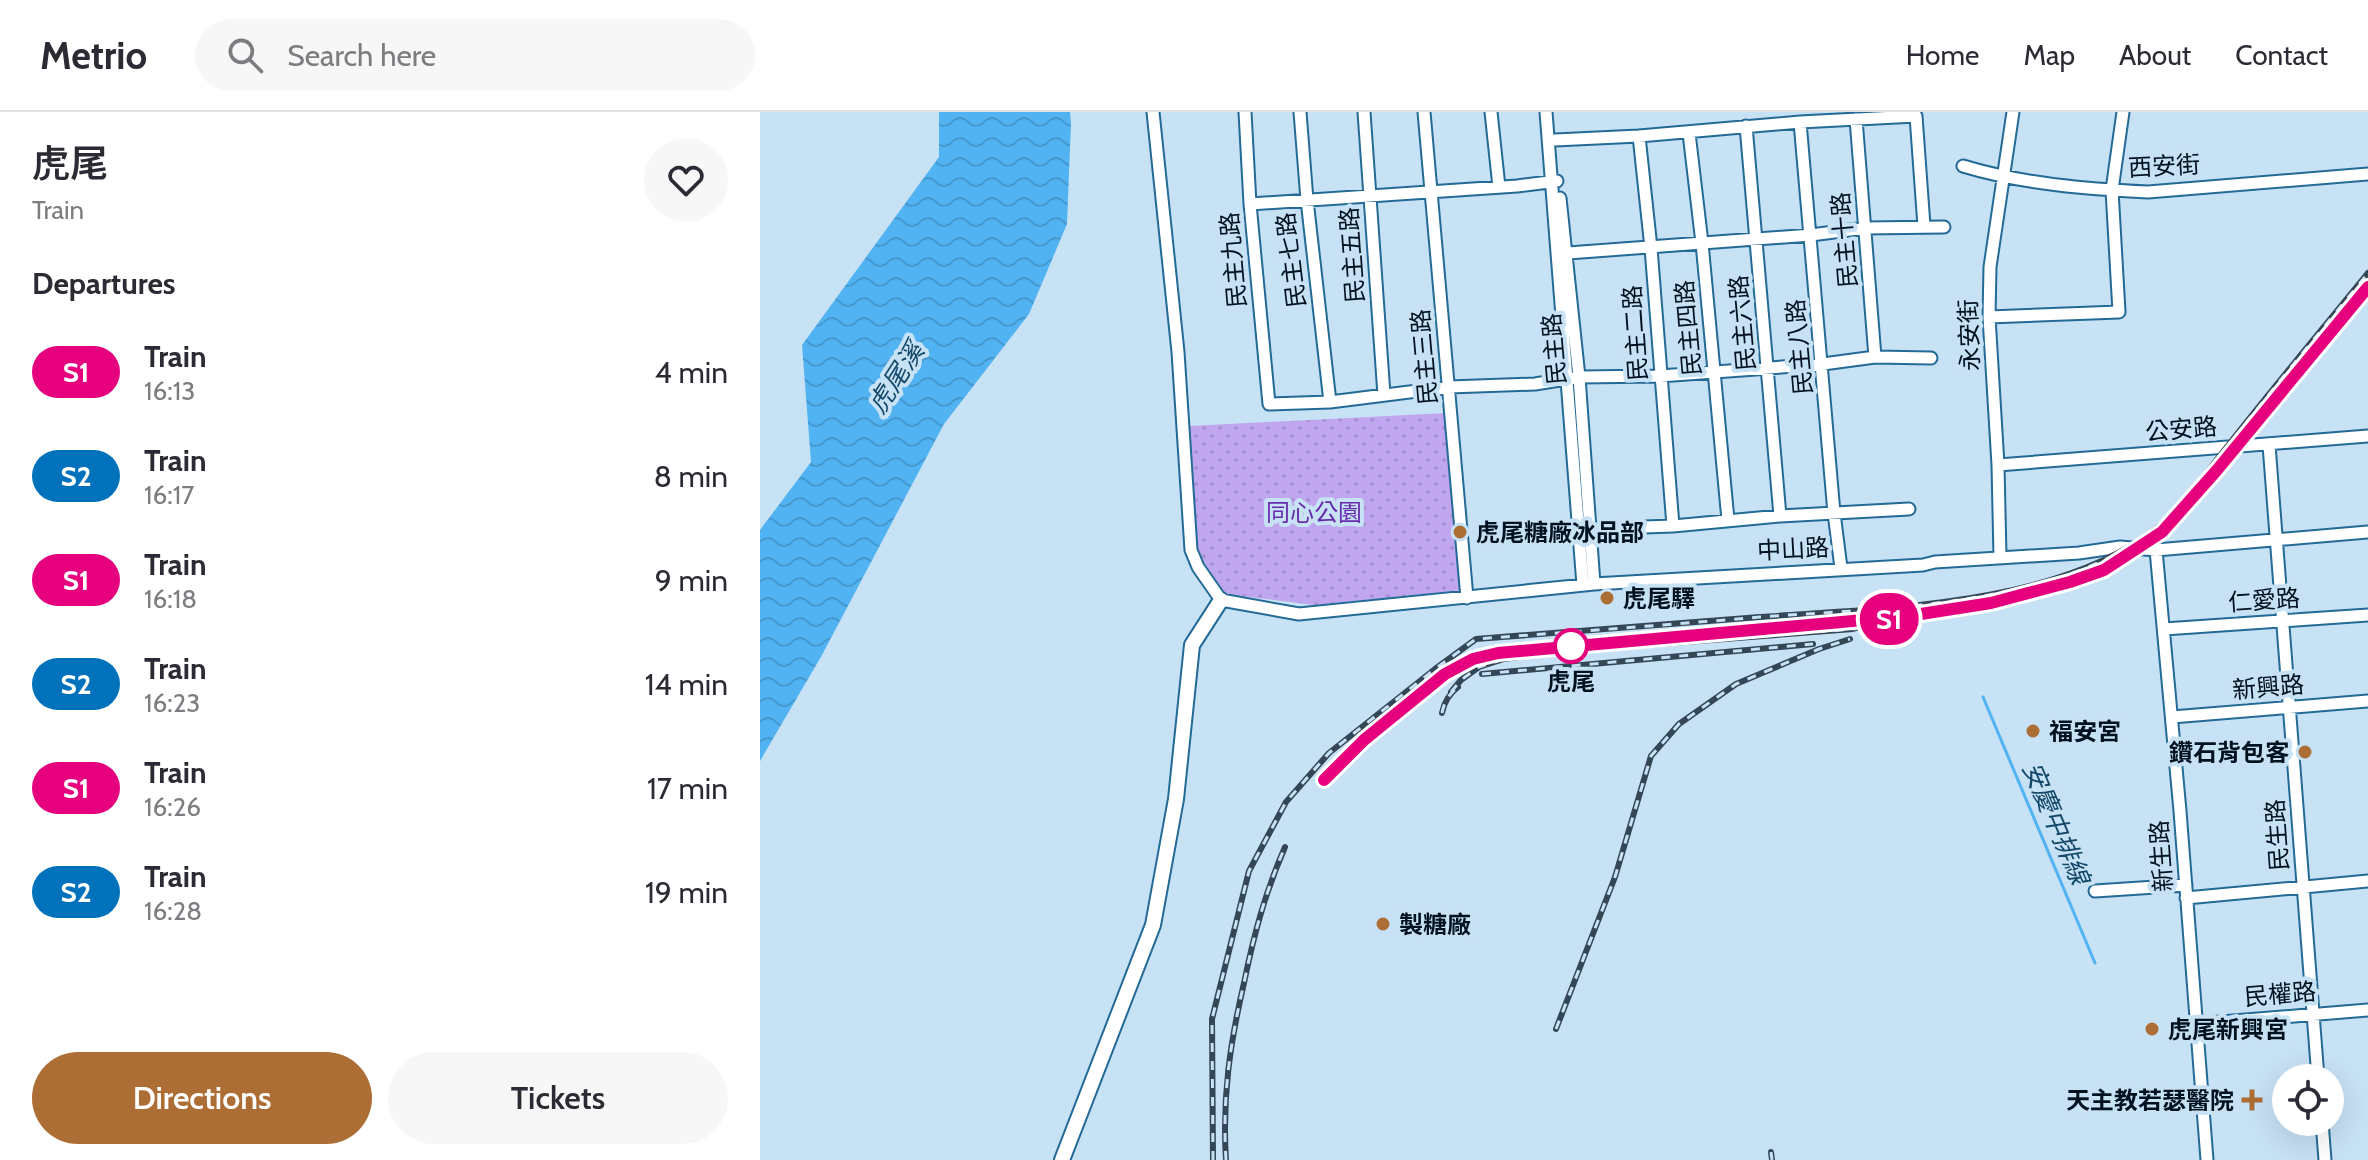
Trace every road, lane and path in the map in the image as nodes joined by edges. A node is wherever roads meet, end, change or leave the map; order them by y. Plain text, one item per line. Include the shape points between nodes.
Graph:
1 (1153, 112) edge
2 (1245, 112) edge
3 (1300, 112) edge
4 (1364, 112) edge
5 (1424, 112) edge
6 (1491, 112) edge
7 (1546, 112) edge
8 (1553, 112) edge
9 (2013, 112) edge
10 (2123, 112) edge
11 (1856, 119) junction
12 (1800, 122) junction
13 (1746, 126) junction
14 (1689, 133) junction
15 (1639, 136) junction
16 (1555, 140) junction
17 (1963, 166) dead end
18 (2368, 174) edge
19 (2003, 177) junction
20 (1555, 182) junction
21 (1499, 187) junction
22 (2112, 190) junction
23 (1431, 192) junction
24 (1369, 196) junction
25 (1307, 200) junction
26 (1250, 204) junction
27 (1924, 226) junction
28 (1944, 227) dead end
29 (1865, 228) junction
30 (1811, 235) junction
31 (1756, 239) junction
32 (1702, 243) junction
33 (1651, 248) junction
34 (1568, 253) junction
35 (1989, 317) junction
36 (1875, 357) junction
37 (1931, 358) dead end
38 (1823, 364) junction
39 (1768, 368) junction
40 (1715, 372) junction
41 (1660, 376) junction
42 (1573, 378) junction
43 (1449, 387) junction
44 (1384, 395) junction
45 (1330, 402) junction
46 (2368, 436) edge
47 (2269, 445) junction
48 (1998, 465) junction
49 (1909, 509) dead end
50 (1834, 513) junction
51 (1780, 516) junction
52 (1728, 520) junction
53 (1673, 526) junction
54 (1584, 529) junction
55 (2368, 532) edge
56 (2277, 540) junction
57 (2156, 550) junction
58 (2000, 557) junction
59 (1841, 568) junction
60 (1588, 584) junction
61 (1467, 598) junction
62 (1221, 600) junction
63 (2368, 615) edge
64 (2283, 621) junction
65 (2164, 629) junction
66 (2368, 701) edge
67 (2290, 707) junction
68 (2172, 717) junction
69 (2368, 881) edge
70 (2186, 885) junction
71 (2302, 886) junction
72 (2095, 891) dead end
73 (2186, 898) junction
74 (2368, 1010) edge
75 (2313, 1013) junction
76 (2196, 1024) junction
77 (2317, 1064) edge
78 (2323, 1136) edge
79 (1062, 1160) edge
80 (2207, 1160) edge
81 (2325, 1160) edge

1 - 62 street via 1178,352 1191,550
2 - 26 street, 民主九路
3 - 25 street, 民主七路
4 - 24 street, 民主五路
5 - 23 street, 民主三路
6 - 21 street
7 - 20 street
8 - 16 street, 民主路
9 - 19 street, 永安街
10 - 22 street
11 - 12 street
11 - 27 street via 1916,116
11 - 29 street, 民主十路
12 - 13 street
12 - 30 street, 民主八路
13 - 14 street
13 - 31 street, 民主六路
14 - 15 street
14 - 32 street, 民主四路
15 - 16 street
15 - 33 street, 民主二路
16 - 20 street, 民主路
17 - 19 street, 西安街
18 - 22 street, 西安街 via 2148,192
19 - 22 street, 西安街
19 - 35 street, 永安街
20 - 21 street
20 - 34 street, 民主路
20 - 42 street
21 - 23 street
22 - 35 street via 2119,312
23 - 24 street
23 - 43 street, 民主三路
24 - 25 street
24 - 44 street, 民主五路
25 - 26 street
25 - 45 street, 民主七路
26 - 45 street, 民主九路 via 1269,404
27 - 28 street
27 - 29 street
29 - 30 street
29 - 36 street, 民主十路
30 - 31 street
30 - 38 street, 民主八路
31 - 32 street
31 - 39 street, 民主六路
32 - 33 street
32 - 40 street, 民主四路
33 - 34 street
33 - 41 street, 民主二路
34 - 42 street, 民主路
35 - 48 street, 永安街
36 - 37 street
36 - 38 street
38 - 39 street
38 - 50 street, 民主八路
39 - 40 street
39 - 51 street, 民主六路
40 - 41 street
40 - 52 street, 民主四路
41 - 42 street
41 - 53 street, 民主二路
42 - 43 street
42 - 54 street, 民主路
43 - 44 street
43 - 61 street, 民主三路
44 - 45 street
46 - 47 street, 公安路
47 - 48 street, 公安路
47 - 56 street, 民生路
48 - 58 street, 永安街
49 - 50 street
50 - 51 street
50 - 59 street, 民主八路
51 - 52 street
52 - 53 street
53 - 54 street
54 - 60 street, 民主路
55 - 56 street, 中山路
56 - 57 street, 中山路
56 - 64 street, 民生路
57 - 58 street, 中山路 via 2120,547
57 - 65 street, 新生路
58 - 59 street, 中山路
59 - 60 street, 中山路
60 - 61 street, 中山路
61 - 62 street, 中山路 via 1299,614
62 - 79 street via 1192,645 1176,799 1153,925
63 - 64 street, 仁愛路
64 - 65 street, 仁愛路
64 - 67 street, 民生路
65 - 68 street, 新生路
66 - 67 street, 新興路
67 - 68 street, 新興路
67 - 71 street, 民生路
68 - 70 street, 新生路
69 - 71 street
70 - 72 street
70 - 73 street, 新生路
71 - 73 street
71 - 75 street, 民生路
73 - 76 street, 新生路
74 - 75 street, 民權路
75 - 76 street, 民權路
75 - 77 street, 民生路
76 - 80 street, 新生路
78 - 81 street

